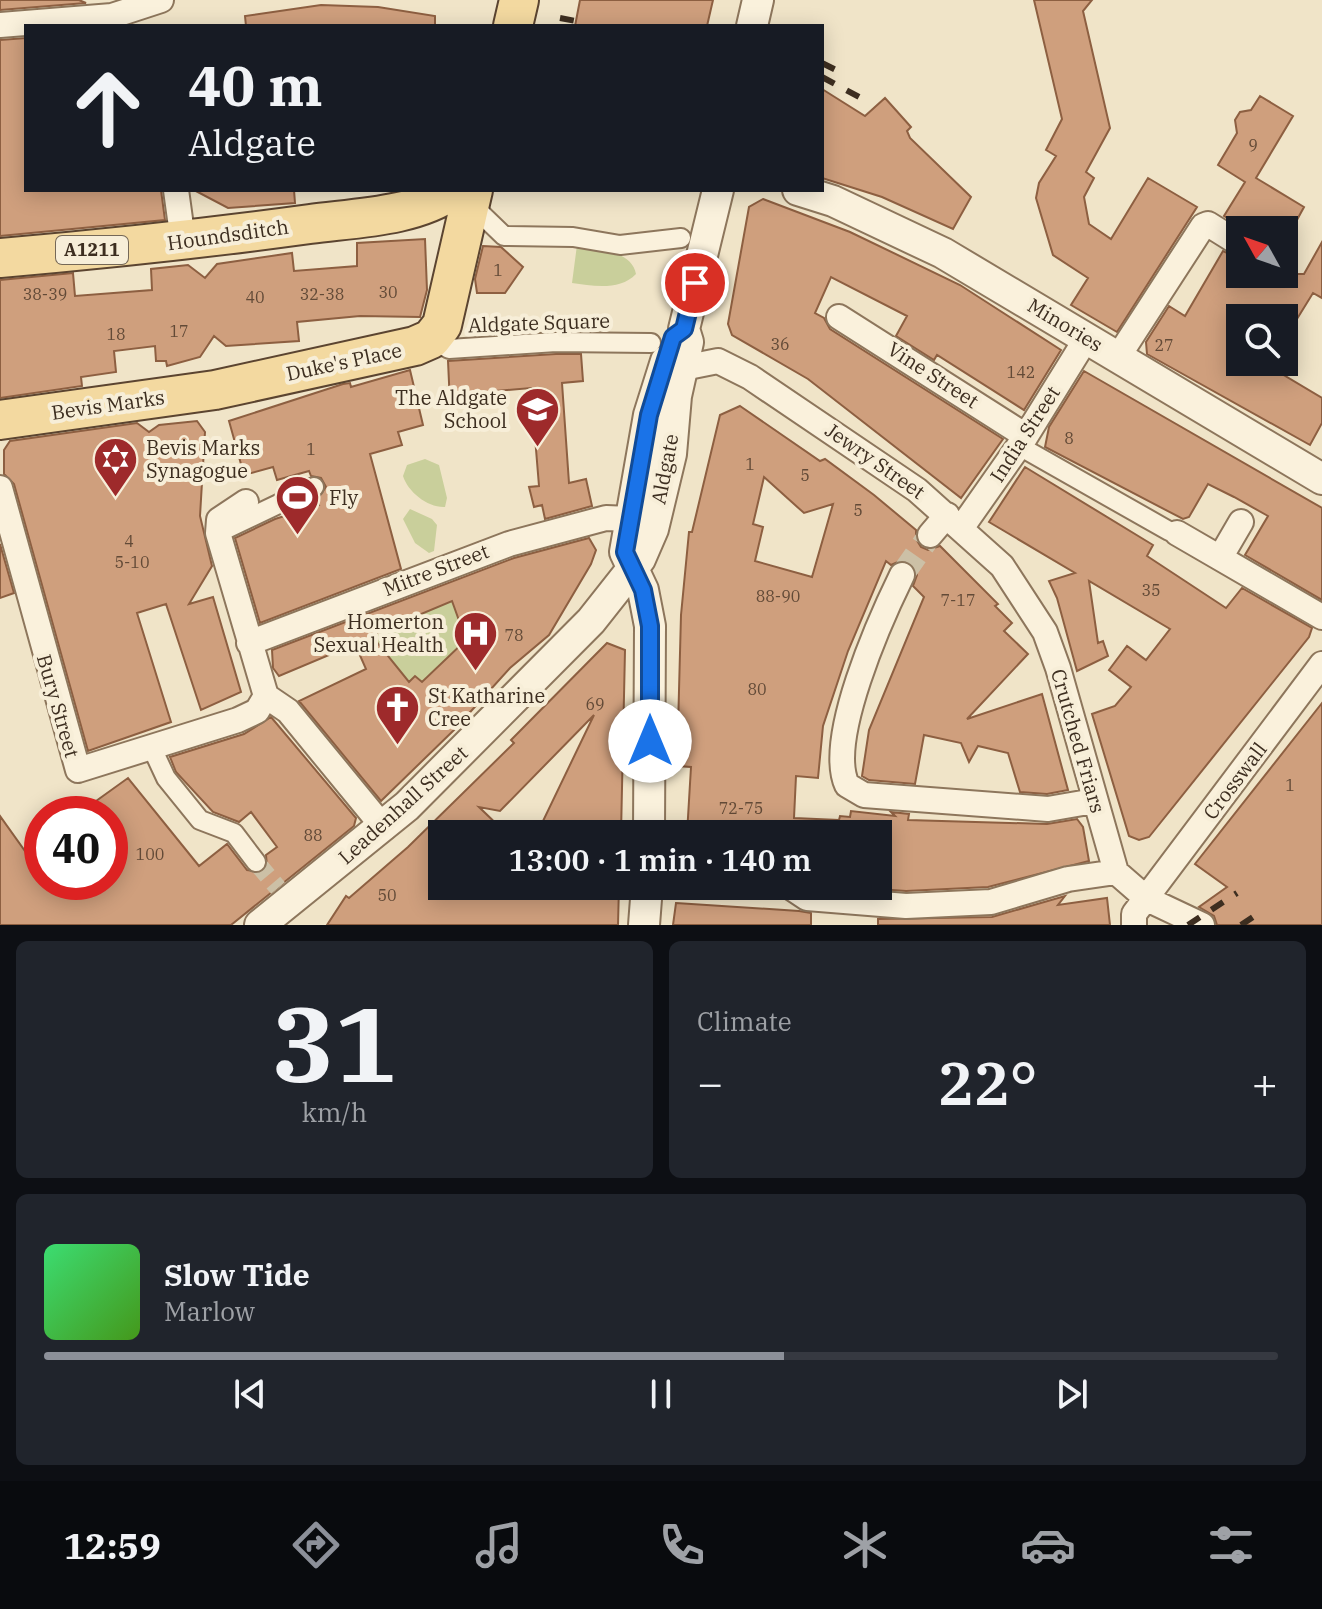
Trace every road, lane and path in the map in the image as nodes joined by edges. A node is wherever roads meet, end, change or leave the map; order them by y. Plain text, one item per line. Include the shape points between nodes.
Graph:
1 (519, 0) edge
2 (758, 0) edge
3 (148, 8) edge
4 (513, 24) edge
5 (752, 24) edge
6 (0, 25) edge
7 (176, 192) edge
8 (718, 192) edge
9 (804, 192) edge
10 (467, 199) edge
11 (1226, 235) edge
12 (681, 238) dead end
13 (183, 241) junction
14 (0, 258) edge
15 (839, 317) dead end
16 (684, 329) junction
17 (431, 339) junction
18 (1086, 339) junction
19 (651, 343) dead end
20 (1118, 357) junction
21 (683, 368) junction
22 (215, 390) joint
23 (0, 420) edge
24 (1027, 444) junction
25 (1322, 479) edge
26 (314, 487) dead end
27 (0, 488) edge
28 (246, 502) dead end
29 (630, 519) junction
30 (955, 521) junction
31 (1241, 522) dead end
32 (1173, 532) joint
33 (218, 533) junction
34 (930, 535) tunnel mouth
35 (1220, 558) junction
36 (632, 568) junction
37 (902, 575) tunnel mouth
38 (1033, 612) joint
39 (1322, 617) edge
40 (249, 643) junction
41 (1322, 664) edge
42 (266, 696) junction
43 (152, 748) junction
44 (1094, 801) junction
45 (649, 820) edge
46 (384, 828) junction
47 (256, 862) tunnel mouth
48 (1116, 872) junction
49 (1147, 899) junction
50 (646, 900) edge
51 (832, 900) edge
52 (260, 925) edge
53 (644, 925) edge
54 (1134, 925) edge
55 (1202, 925) edge

1 - 4 main road
2 - 5 street
3 - 6 street
7 - 13 street
8 - 16 street
9 - 18 street, Minories via 943,253
10 - 12 street via 504,236 573,237 620,245
10 - 13 main road, Houndsditch / A1211
10 - 17 main road via 445,317
11 - 20 street via 1203,226
13 - 14 main road, Houndsditch / A1211
15 - 24 street, Vine Street
16 - 21 street, Aldgate via 688,342
16 - 29 street, Aldgate via 673,337 649,415
17 - 19 street, Aldgate Square via 449,349
17 - 22 main road, Duke's Place
18 - 20 street, Minories
18 - 24 street, India Street
20 - 25 street, Minories
21 - 30 street, Jewry Street via 718,361 750,377 824,424
21 - 36 street, Aldgate via 653,529
22 - 23 main road, Bevis Marks
24 - 30 street, India Street
24 - 32 street, Vine Street
26 - 33 street
27 - 43 street, Bury Street via 75,767 81,770
28 - 33 street via 219,520
29 - 36 street, Aldgate via 625,552
29 - 40 street, Mitre Street via 606,518 509,544
30 - 34 street, India Street
30 - 38 street, Jewry Street via 1002,566
31 - 35 street
32 - 35 street, Vine Street
33 - 40 street
35 - 39 street, Vine Street
36 - 45 street, Aldgate via 648,615
36 - 46 street, Leadenhall Street via 591,621
37 - 44 street via 851,703 841,769 847,785 864,795 1048,809
38 - 44 street, Crutched Friars via 1058,668
40 - 42 street
41 - 49 street, Crosswall
42 - 43 street, Bury Street via 257,711 238,720
42 - 46 street via 288,711
43 - 47 street via 166,778 200,820 234,833
44 - 48 street, Crutched Friars
46 - 52 street, Leadenhall Street via 283,895
48 - 49 street
48 - 51 street via 1068,879 991,902 906,906
49 - 54 street via 1134,914
49 - 55 street
50 - 53 street

